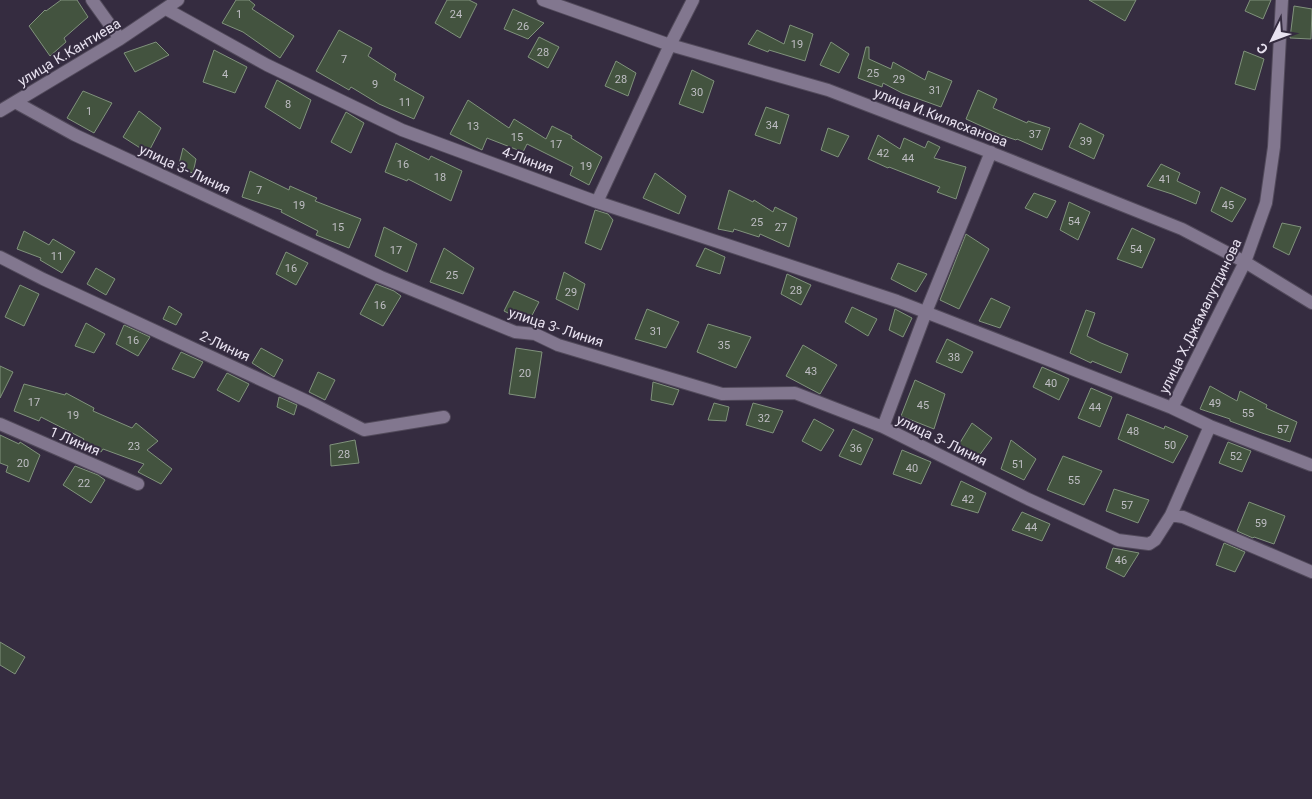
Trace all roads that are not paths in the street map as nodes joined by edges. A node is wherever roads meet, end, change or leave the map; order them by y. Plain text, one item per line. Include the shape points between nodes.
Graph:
1 (92, 0) edge
2 (178, 0) edge
3 (543, 0) edge
4 (693, 0) edge
5 (1282, 0) edge
6 (166, 9) junction
7 (120, 39) junction
8 (670, 45) junction
9 (15, 102) junction
10 (0, 111) edge
11 (991, 152) junction
12 (597, 202) junction
13 (0, 257) edge
14 (1245, 262) junction
15 (1312, 303) edge
16 (926, 312) junction
17 (1172, 408) junction
18 (444, 417) dead end
19 (0, 424) edge
20 (1210, 426) junction
21 (883, 427) junction
22 (1311, 466) edge
23 (138, 484) dead end
24 (1171, 515) junction
25 (1312, 572) edge

1 - 7 street
2 - 6 street, улица К.Кантиева
3 - 8 street, улица И.Килясханова
4 - 8 street
5 - 14 street, улица Х.Джамалутдинова via 1274,147 1266,203
6 - 7 street, улица К.Кантиева
6 - 12 street, 4-Линия via 267,65 402,130
7 - 9 street, улица К.Кантиева
8 - 11 street, улица И.Килясханова via 828,90
8 - 12 street
9 - 10 street, улица К.Кантиева
9 - 21 street, улица 3- Линия via 75,135 363,268 515,332 535,334 558,345 722,394 795,393
11 - 14 street, улица И.Килясханова via 1182,228
11 - 16 street
12 - 16 street, 4-Линия
13 - 18 street, 2-Линия via 364,430
14 - 15 street, улица И.Килясханова
14 - 17 street, улица Х.Джамалутдинова
16 - 17 street, 4-Линия
16 - 21 street
17 - 20 street, 4-Линия
19 - 23 street, 1 Линия
20 - 22 street, 4-Линия
20 - 24 street
21 - 24 street, улица 3- Линия via 1118,540 1149,544
24 - 25 street

